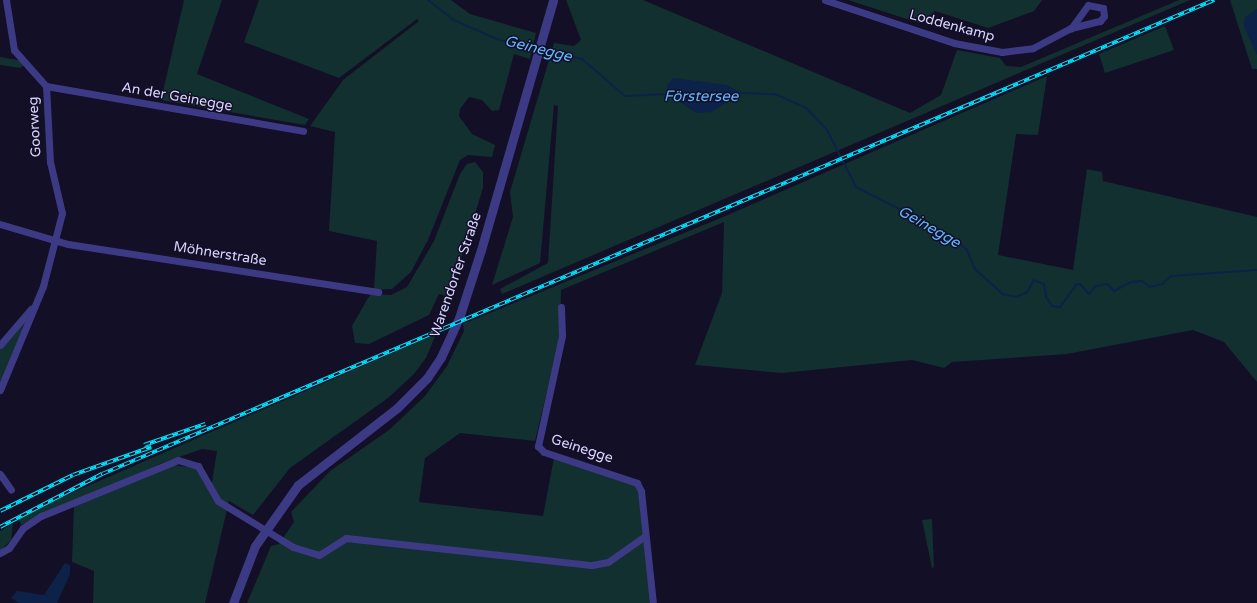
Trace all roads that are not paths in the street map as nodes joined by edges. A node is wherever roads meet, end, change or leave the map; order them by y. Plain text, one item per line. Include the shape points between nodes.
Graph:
1 (6, 0) edge
2 (553, 0) edge
3 (825, 0) edge
4 (1071, 28) junction
5 (46, 86) junction
6 (303, 131) dead end
7 (0, 224) edge
8 (58, 241) junction
9 (378, 292) dead end
10 (36, 304) junction
11 (561, 307) dead end
12 (0, 345) edge
13 (0, 390) edge
14 (0, 474) edge
15 (11, 490) dead end
16 (265, 529) junction
17 (645, 536) junction
18 (633, 545) junction
19 (648, 550) junction
20 (0, 553) edge
21 (233, 603) edge
22 (653, 603) edge

1 - 5 street, Goorweg via 14,50
2 - 16 street, Warendorfer Straße via 535,74 459,318 441,357 427,378 398,408 304,479
3 - 4 street, Loddenkamp via 987,50 1033,48
4 - 4 street, Loddenkamp via 1088,5 1103,8 1104,16 1100,21
5 - 6 street, An der Geinegge
5 - 8 street, Goorweg via 50,162 62,213
7 - 8 street, Möhnerstraße
8 - 9 street, Möhnerstraße
8 - 10 street, Goorweg
10 - 12 street
10 - 13 street, Goorweg
11 - 17 street, Geinegge via 562,336 538,446 544,452 637,483 641,491
14 - 15 street
16 - 18 street via 293,547 319,555 346,538 592,565 608,562
16 - 20 street via 218,501 198,466 178,460 41,516 23,528 13,544
16 - 21 street, Warendorfer Straße via 247,562
17 - 18 street
17 - 19 street, Geinegge
18 - 19 street
19 - 22 street, Geinegge

